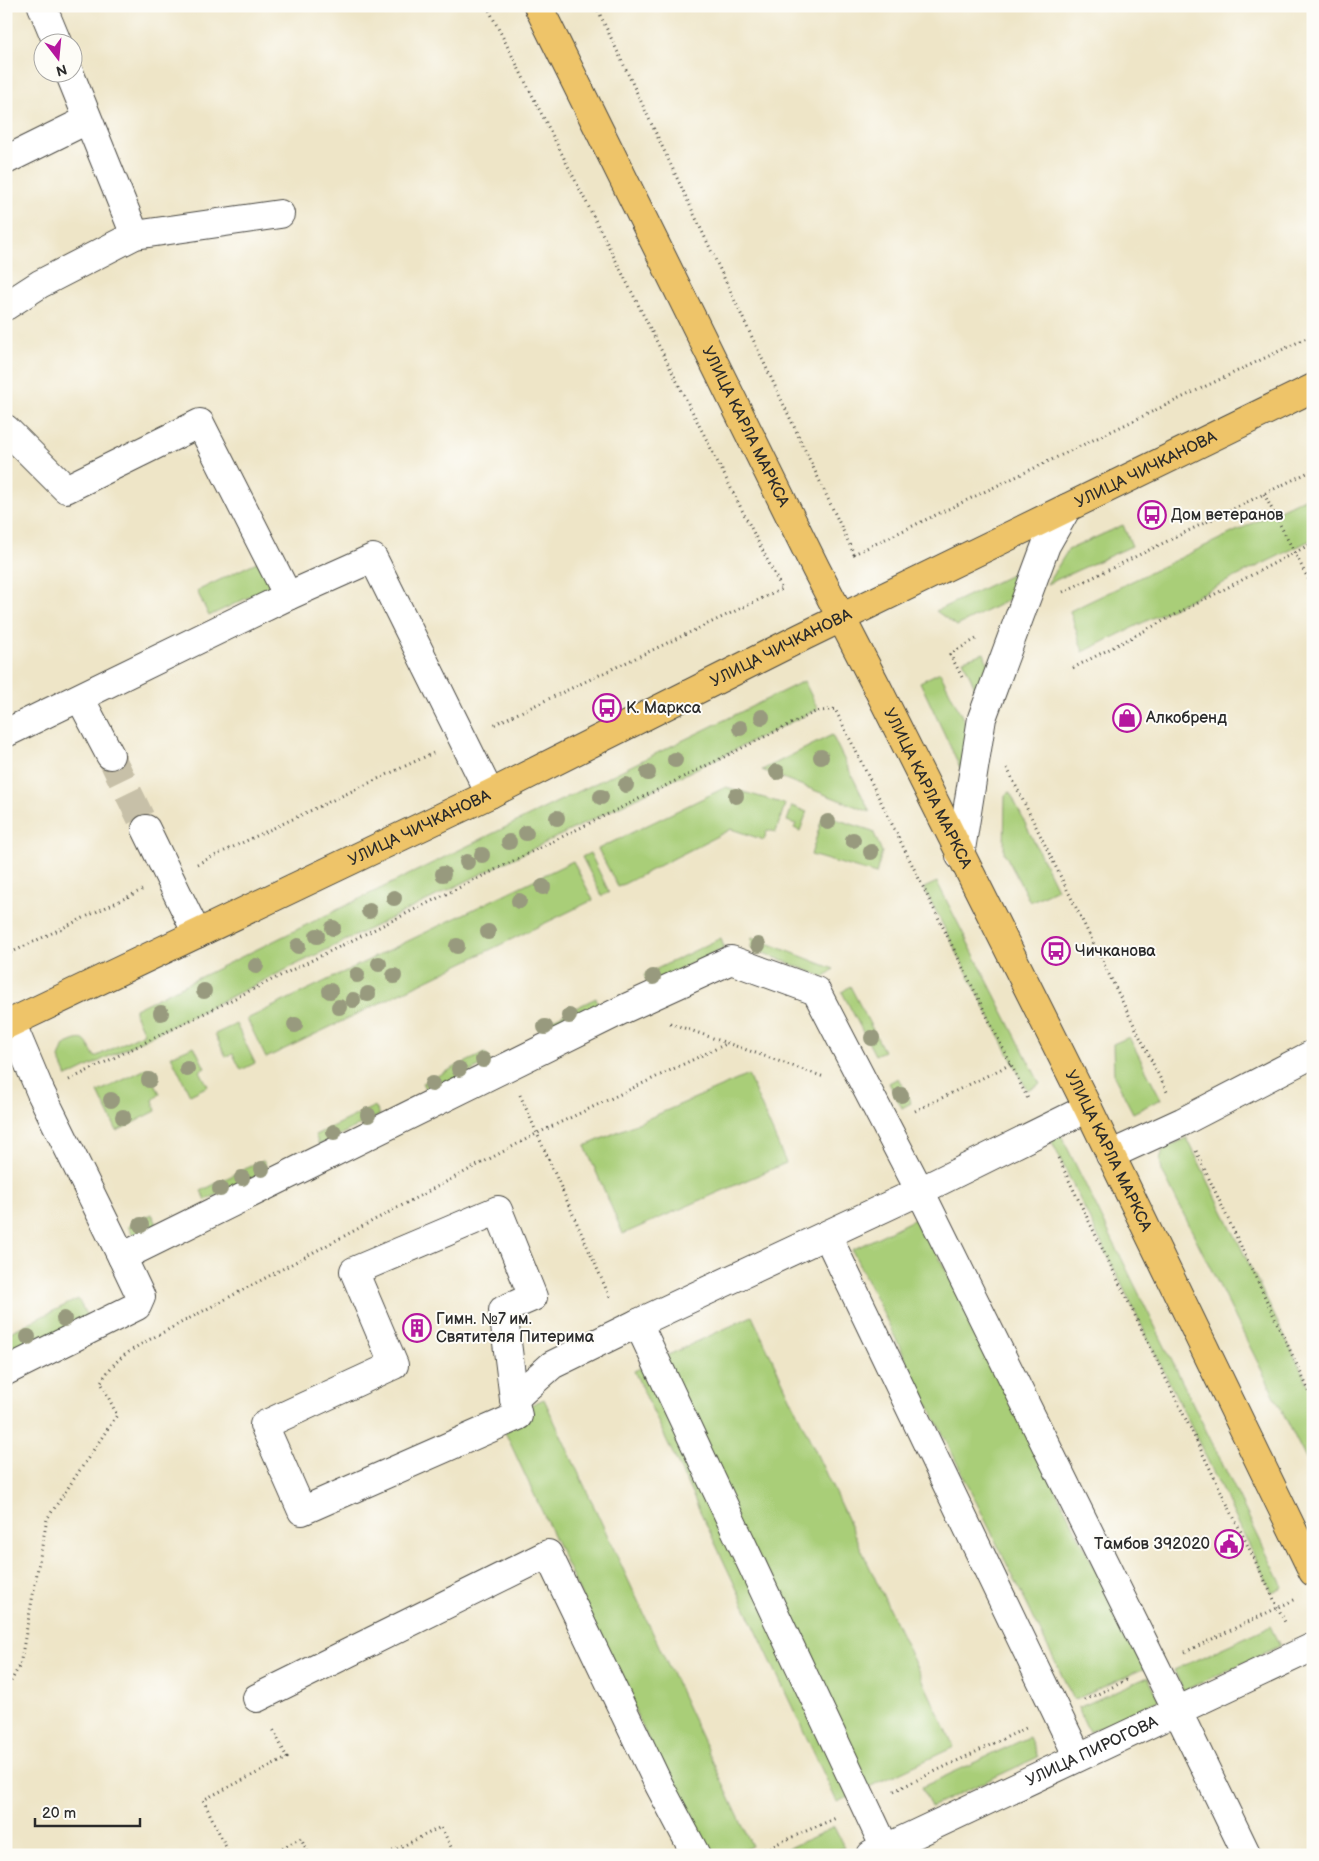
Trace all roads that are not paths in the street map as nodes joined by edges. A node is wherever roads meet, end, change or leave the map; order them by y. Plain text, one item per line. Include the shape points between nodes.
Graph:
1 (42, 6) edge
2 (538, 6) edge
3 (53, 32) edge
4 (72, 82) edge
5 (87, 120) junction
6 (6, 160) edge
7 (280, 214) dead end
8 (136, 235) junction
9 (6, 306) edge
10 (1313, 388) edge
11 (6, 429) edge
12 (1067, 508) junction
13 (288, 596) junction
14 (841, 618) junction
15 (80, 698) junction
16 (6, 733) edge
17 (110, 755) tunnel mouth
18 (490, 794) junction
19 (146, 830) tunnel mouth
20 (960, 856) junction
21 (197, 934) junction
22 (9, 1024) edge
23 (1313, 1054) edge
24 (1088, 1108) junction
25 (1110, 1155) junction
26 (920, 1191) junction
27 (826, 1235) junction
28 (122, 1257) junction
29 (631, 1326) junction
30 (6, 1371) edge
31 (514, 1399) junction
32 (1313, 1572) edge
33 (1308, 1650) edge
34 (257, 1698) road end
35 (1177, 1710) junction
36 (1078, 1757) junction
37 (878, 1851) edge
38 (696, 1855) edge
39 (1247, 1855) edge

1 - 3 street
2 - 14 main road, УЛИЦА КАРЛА МАРКСА
4 - 5 street
5 - 6 street
5 - 8 street
7 - 8 street
8 - 9 street via 40,284
10 - 12 main road, УЛИЦА ЧИЧКАНОВА
11 - 13 street via 66,488 200,423
12 - 14 main road, УЛИЦА ЧИЧКАНОВА
12 - 20 street via 1046,545 982,718
13 - 15 street
13 - 18 street via 373,558
14 - 18 main road, УЛИЦА ЧИЧКАНОВА
14 - 20 main road, УЛИЦА КАРЛА МАРКСА
15 - 16 street
15 - 17 street
18 - 21 main road, УЛИЦА ЧИЧКАНОВА
19 - 21 street
20 - 24 main road, УЛИЦА КАРЛА МАРКСА
21 - 22 main road, УЛИЦА ЧИЧКАНОВА
22 - 28 street
23 - 25 street via 1182,1122
24 - 25 main road, УЛИЦА КАРЛА МАРКСА
24 - 26 street
25 - 32 main road, УЛИЦА КАРЛА МАРКСА
26 - 27 street
26 - 28 street via 816,991 731,960 626,1008
26 - 35 street
27 - 29 street
27 - 36 street
28 - 30 street via 141,1297 138,1306
29 - 31 street via 552,1365
29 - 37 street via 865,1805
31 - 31 street via 518,1416 302,1511 264,1425 394,1366 354,1271 498,1210 533,1296 503,1310
33 - 35 street, УЛИЦА ПИРОГОВА
34 - 38 street via 548,1554
35 - 36 street, УЛИЦА ПИРОГОВА
35 - 39 street
36 - 37 street, УЛИЦА ПИРОГОВА

